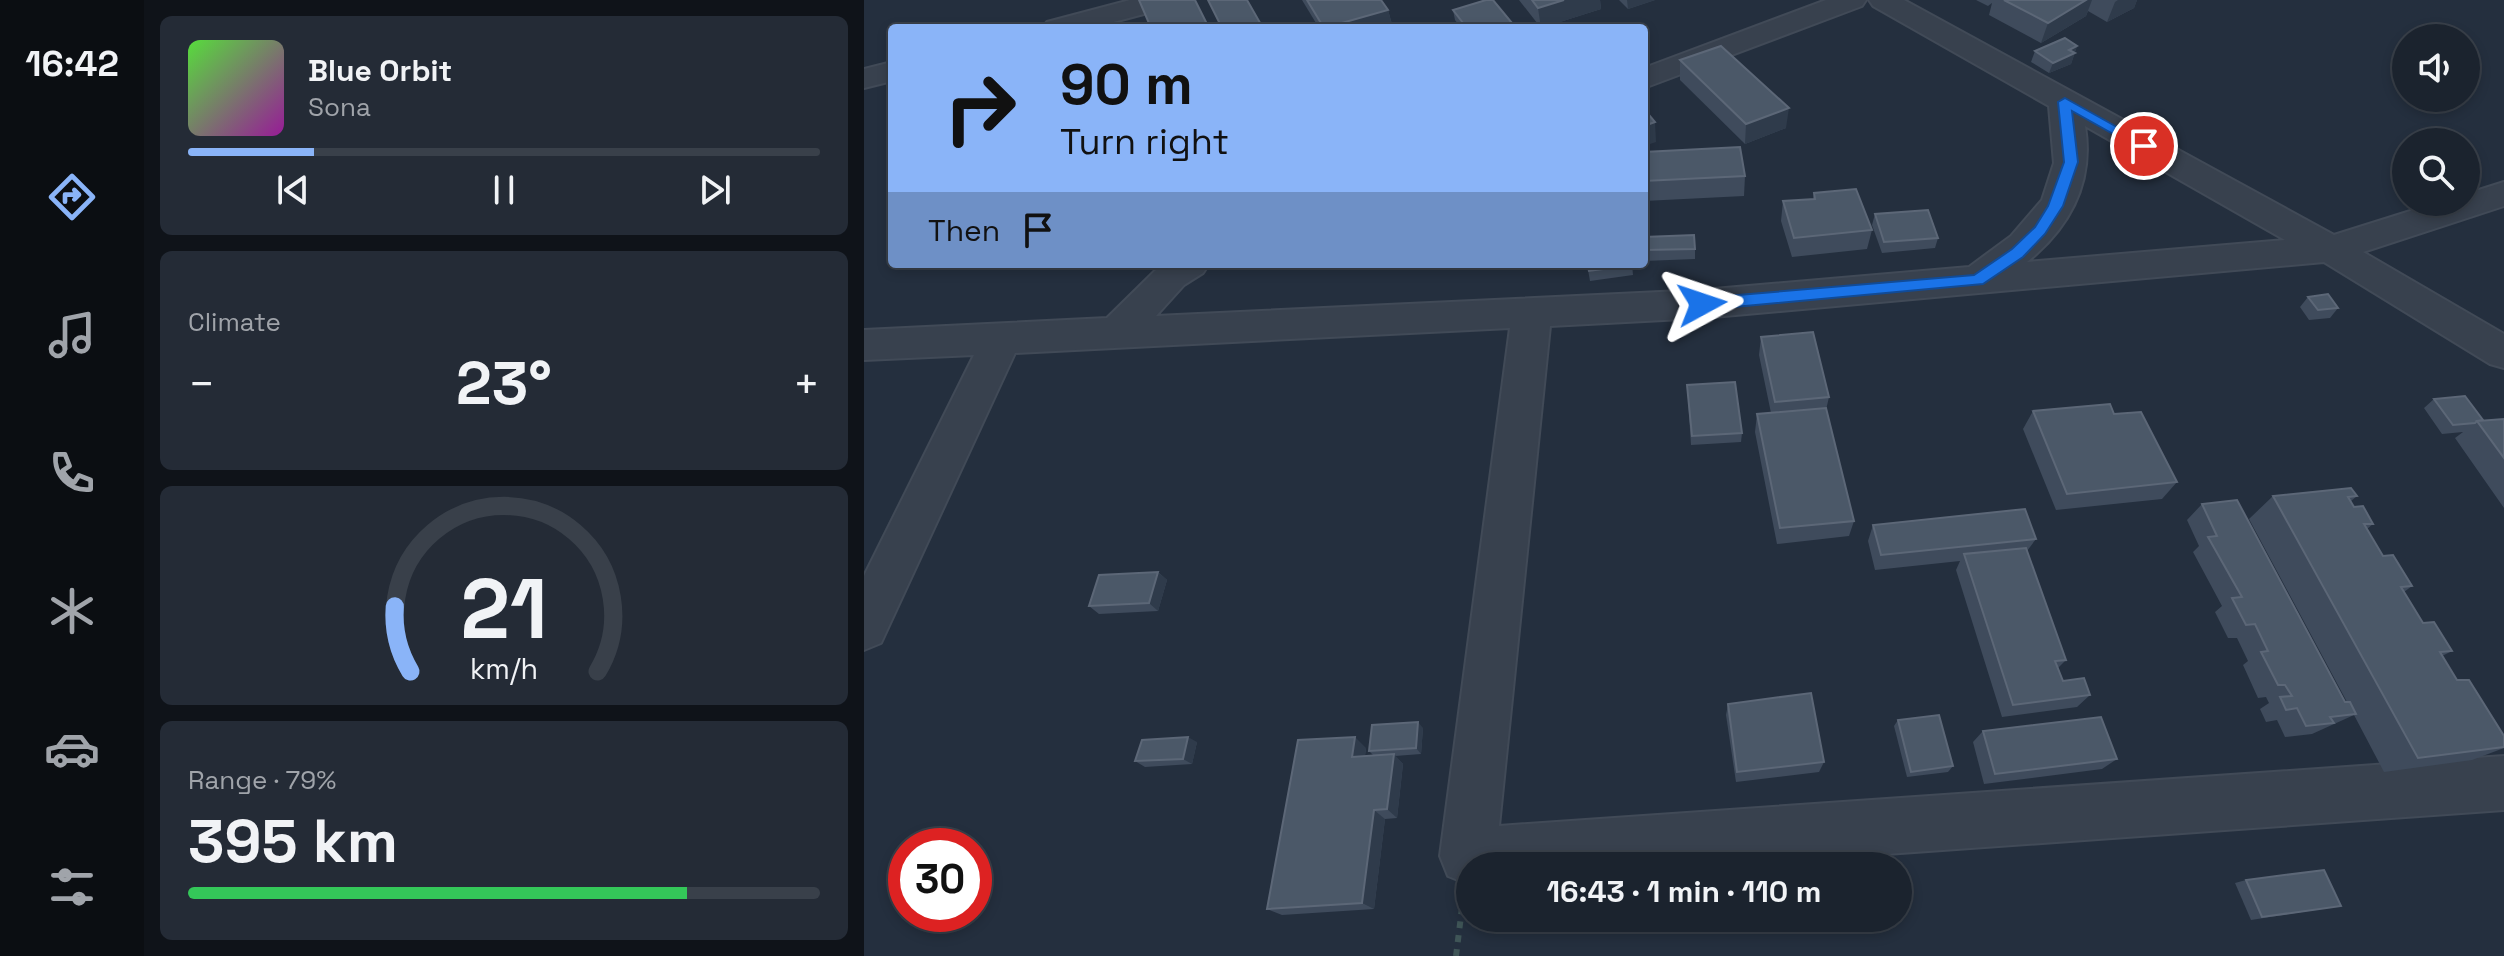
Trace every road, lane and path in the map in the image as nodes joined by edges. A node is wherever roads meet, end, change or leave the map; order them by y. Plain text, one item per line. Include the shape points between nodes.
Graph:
1 (1164, 0) edge
2 (1852, 0) edge
3 (1883, 0) edge
4 (1072, 24) edge
5 (888, 72) edge
6 (1648, 77) edge
7 (864, 79) edge
8 (2065, 102) junction
9 (2504, 194) edge
10 (2330, 249) junction
11 (1184, 268) edge
12 (1977, 280) junction
13 (1532, 311) junction
14 (1120, 330) junction
15 (1002, 337) junction
16 (864, 345) edge
17 (2504, 353) edge
18 (864, 627) edge
19 (2504, 783) edge

1 - 4 street
2 - 6 street
3 - 8 street
5 - 7 street
8 - 10 street
8 - 12 street via 2071,162 2056,206 2018,253
9 - 10 street
10 - 12 street
10 - 17 street
11 - 14 street
12 - 13 street via 1702,304
13 - 14 street
13 - 19 street via 1468,856
14 - 15 street
15 - 16 street
15 - 18 street

